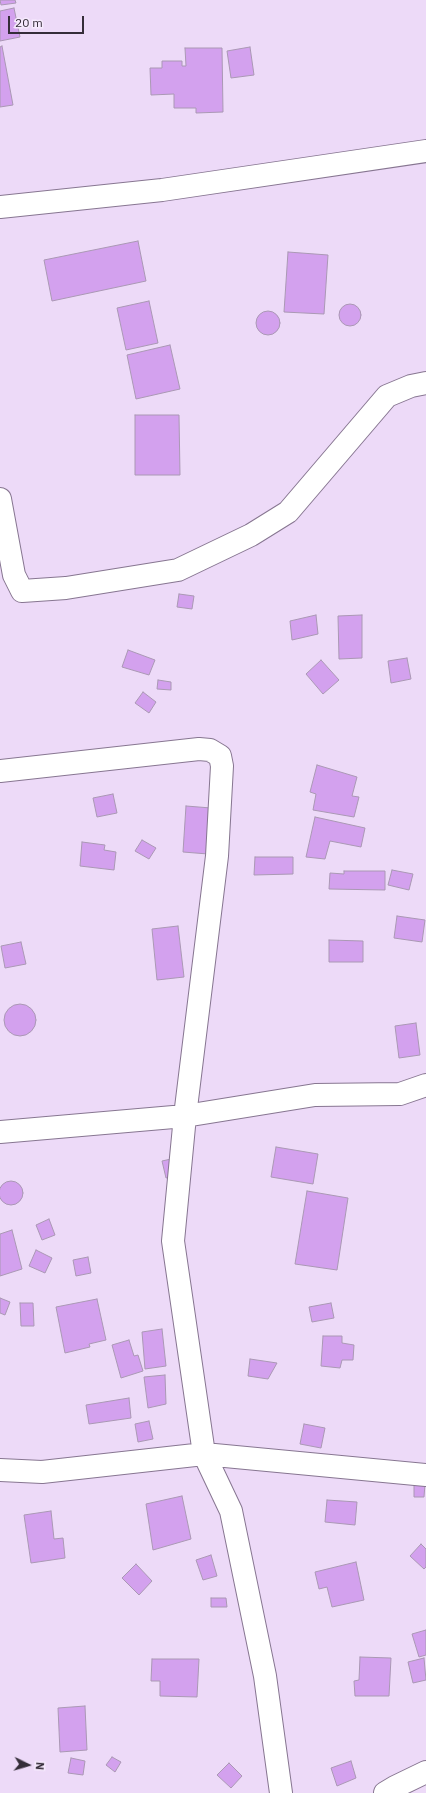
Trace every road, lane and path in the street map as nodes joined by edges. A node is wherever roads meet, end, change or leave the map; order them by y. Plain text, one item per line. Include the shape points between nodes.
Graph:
1 (426, 151) edge
2 (0, 207) edge
3 (426, 383) edge
4 (0, 499) edge
5 (0, 771) edge
6 (426, 1085) edge
7 (185, 1116) junction
8 (0, 1132) edge
9 (204, 1454) junction
10 (0, 1470) edge
11 (426, 1475) edge
12 (426, 1772) edge
13 (281, 1793) edge
14 (386, 1793) edge

1 - 2 street via 162,190
3 - 4 street via 387,396 288,512 251,535 178,570 66,588 22,592 14,575
5 - 7 street via 199,749 210,750 220,756 222,766 217,856
6 - 7 street via 400,1094 314,1095
7 - 8 street
7 - 9 street via 173,1241
9 - 10 street via 42,1472
9 - 11 street
9 - 13 street via 231,1511 265,1676
12 - 14 street

